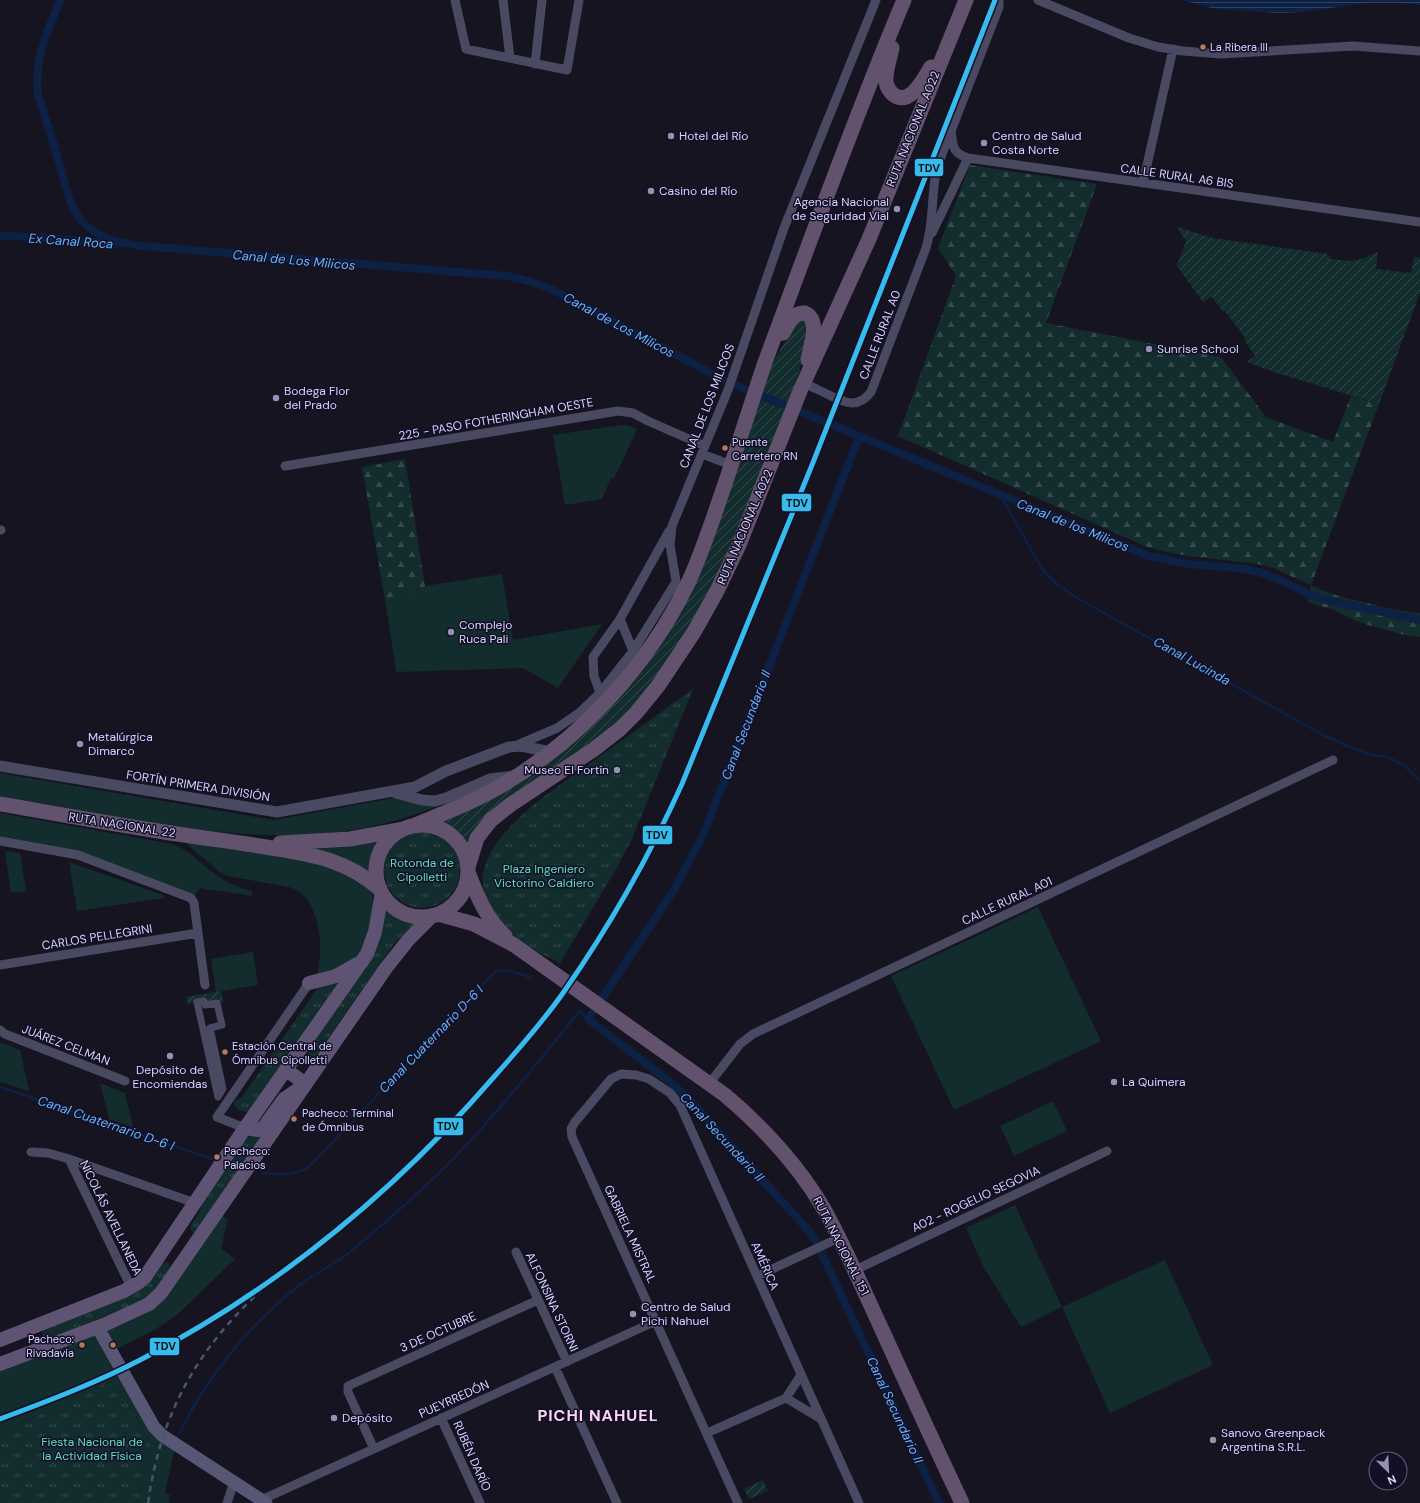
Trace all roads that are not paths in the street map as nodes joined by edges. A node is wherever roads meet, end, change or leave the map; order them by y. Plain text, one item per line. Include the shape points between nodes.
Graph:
1 (455, 0) edge
2 (503, 0) edge
3 (542, 0) edge
4 (579, 0) edge
5 (876, 0) edge
6 (999, 0) edge
7 (1038, 0) edge
8 (964, 3) edge
9 (902, 6) edge
10 (948, 44) junction
11 (1173, 50) junction
12 (1420, 51) edge
13 (510, 58) junction
14 (535, 64) junction
15 (951, 129) junction
16 (968, 158) junction
17 (1143, 183) junction
18 (1420, 222) edge
19 (929, 238) junction
20 (765, 364) junction
21 (802, 387) junction
22 (703, 450) junction
23 (731, 465) junction
24 (286, 466) dead end
25 (672, 526) junction
26 (676, 582) junction
27 (679, 599) junction
28 (620, 619) junction
29 (633, 651) junction
30 (600, 693) junction
31 (516, 746) junction
32 (551, 752) junction
33 (1333, 760) dead end
34 (0, 766) edge
35 (519, 775) junction
36 (430, 780) junction
37 (392, 792) junction
38 (441, 800) junction
39 (0, 804) edge
40 (409, 827) junction
41 (0, 841) edge
42 (245, 844) junction
43 (468, 870) junction
44 (381, 891) junction
45 (435, 914) junction
46 (198, 933) junction
47 (514, 945) junction
48 (367, 954) junction
49 (0, 965) edge
50 (309, 983) joint
51 (205, 985) dead end
52 (0, 1030) edge
53 (286, 1070) junction
54 (618, 1075) joint
55 (125, 1081) dead end
56 (306, 1084) junction
57 (709, 1084) junction
58 (223, 1089) joint
59 (245, 1128) junction
60 (1107, 1151) dead end
61 (31, 1152) dead end
62 (69, 1159) junction
63 (195, 1203) junction
64 (839, 1238) junction
65 (170, 1240) junction
66 (190, 1252) junction
67 (516, 1252) dead end
68 (855, 1270) junction
69 (757, 1276) junction
70 (131, 1287) junction
71 (538, 1300) junction
72 (656, 1321) junction
73 (98, 1328) junction
74 (20, 1332) junction
75 (0, 1340) edge
76 (27, 1353) junction
77 (567, 1362) junction
78 (0, 1364) edge
79 (555, 1367) junction
80 (801, 1375) junction
81 (786, 1398) junction
82 (441, 1418) junction
83 (821, 1419) junction
84 (707, 1432) junction
85 (374, 1449) junction
86 (234, 1482) junction
87 (264, 1501) edge
88 (227, 1503) edge
89 (480, 1503) edge
90 (616, 1503) edge
91 (738, 1503) edge
92 (859, 1503) edge
93 (962, 1503) edge

1 - 13 street via 466,49
2 - 13 street
3 - 14 street
4 - 14 street via 567,70
5 - 22 street, CANAL DE LOS MILICOS via 785,223 728,390
6 - 15 street, CALLE RURAL A0 via 999,8
7 - 11 street via 1129,38
8 - 10 highway, RUTA NACIONAL A022
9 - 10 highway via 886,76 887,85 895,96 903,98 915,91
9 - 20 highway via 847,142
10 - 21 highway, RUTA NACIONAL A022 via 866,244
11 - 12 street via 1221,54 1353,46
11 - 17 street
13 - 14 street
15 - 16 street via 956,152
15 - 19 street, CALLE RURAL A0 via 935,177
16 - 17 street, CALLE RURAL A6 BIS
16 - 19 street, CALLE RURAL A0
17 - 18 street, CALLE RURAL A6 BIS
19 - 21 street, CALLE RURAL A0 via 873,387 867,396 859,402 844,402
20 - 21 highway via 792,319 798,314 808,314 813,321 814,329
20 - 23 highway
21 - 43 highway, RUTA NACIONAL A022 via 729,567 694,632 658,686 636,714 611,736 491,820 477,838
22 - 23 street, 225 - PASO FOTHERINGHAM OESTE
22 - 24 street, 225 - PASO FOTHERINGHAM OESTE via 633,413 618,411
22 - 25 street, CANAL DE LOS MILICOS
23 - 27 highway via 708,533
25 - 26 street, CANAL DE LOS MILICOS via 670,545
25 - 28 street
26 - 27 street, CANAL DE LOS MILICOS
26 - 29 street
27 - 32 highway via 650,647 626,680
28 - 29 street
28 - 30 street via 593,658 594,676
29 - 30 street
30 - 31 street via 579,713 557,728
31 - 32 street, FORTÍN PRIMERA DIVISIÓN
31 - 36 street, FORTÍN PRIMERA DIVISIÓN via 503,748
32 - 35 highway
33 - 57 street, CALLE RURAL A01 via 753,1034 740,1044
34 - 37 street, FORTÍN PRIMERA DIVISIÓN via 277,812
35 - 38 street, FORTÍN PRIMERA DIVISIÓN via 490,779
35 - 40 highway via 478,798
36 - 37 street, FORTÍN PRIMERA DIVISIÓN via 415,787
36 - 38 street via 431,796
37 - 38 street, FORTÍN PRIMERA DIVISIÓN via 422,800
39 - 42 highway, RUTA NACIONAL 22
40 - 42 highway, RUTA NACIONAL 22 via 380,834 333,840
40 - 43 highway via 430,826 446,832 459,844
40 - 44 highway via 391,837 381,850 376,865 377,882
41 - 46 street via 78,855 192,899
42 - 44 highway, RUTA NACIONAL 22 via 331,860 358,873
43 - 45 highway via 460,896 448,908
43 - 47 highway, RUTA NACIONAL 151 via 477,897 488,917
44 - 45 highway via 389,903 400,911 416,916
44 - 48 main road via 375,932
45 - 47 highway, RUTA NACIONAL 151 via 474,924
45 - 56 main road via 394,958
46 - 49 street, CARLOS PELLEGRINI
46 - 51 street
47 - 57 highway, RUTA NACIONAL 151
48 - 50 main road via 342,974
48 - 53 main road
50 - 59 street via 217,1117
52 - 55 street, JUÁREZ CELMAN via 4,1034
53 - 56 main road
53 - 59 main road
54 - 69 street, AMÉRICA via 632,1074 645,1077 678,1101
54 - 72 street, GABRIELA MISTRAL via 611,1078 575,1122 571,1134
56 - 59 main road via 284,1099 263,1128
56 - 66 main road
57 - 64 highway, RUTA NACIONAL 151 via 752,1119 787,1157 815,1195
58 - 58 street via 218,1097 197,1002 204,1001 205,1005 217,1003 222,1025 210,1028
59 - 63 main road
60 - 68 street, A02 - ROGELIO SEGOVIA
61 - 62 street via 48,1153
62 - 63 street
62 - 70 street, NICOLÁS AVELLANEDA
63 - 65 main road
64 - 68 highway, RUTA NACIONAL 151
64 - 69 street
65 - 66 main road
65 - 70 main road via 145,1277
66 - 73 main road via 156,1299
67 - 71 street, ALFONSINA STORNI
68 - 93 highway, RUTA NACIONAL 151
69 - 80 street, AMÉRICA
70 - 74 main road
71 - 77 street, ALFONSINA STORNI
71 - 85 street, 3 DE OCTUBRE via 348,1387
72 - 77 street, PUEYRREDÓN
72 - 84 street, GABRIELA MISTRAL
73 - 76 main road
73 - 86 main road via 154,1427 163,1436
74 - 75 main road
74 - 76 main road
76 - 78 main road
77 - 79 street, PUEYRREDÓN
79 - 82 street, PUEYRREDÓN
79 - 90 street
80 - 81 street
80 - 83 street, AMÉRICA
81 - 83 street
81 - 84 street
82 - 85 street, PUEYRREDÓN
82 - 89 street, RUBÉN DARÍO
83 - 92 street, AMÉRICA
84 - 91 street, GABRIELA MISTRAL
85 - 87 street, PUEYRREDÓN
86 - 87 main road
86 - 88 street

